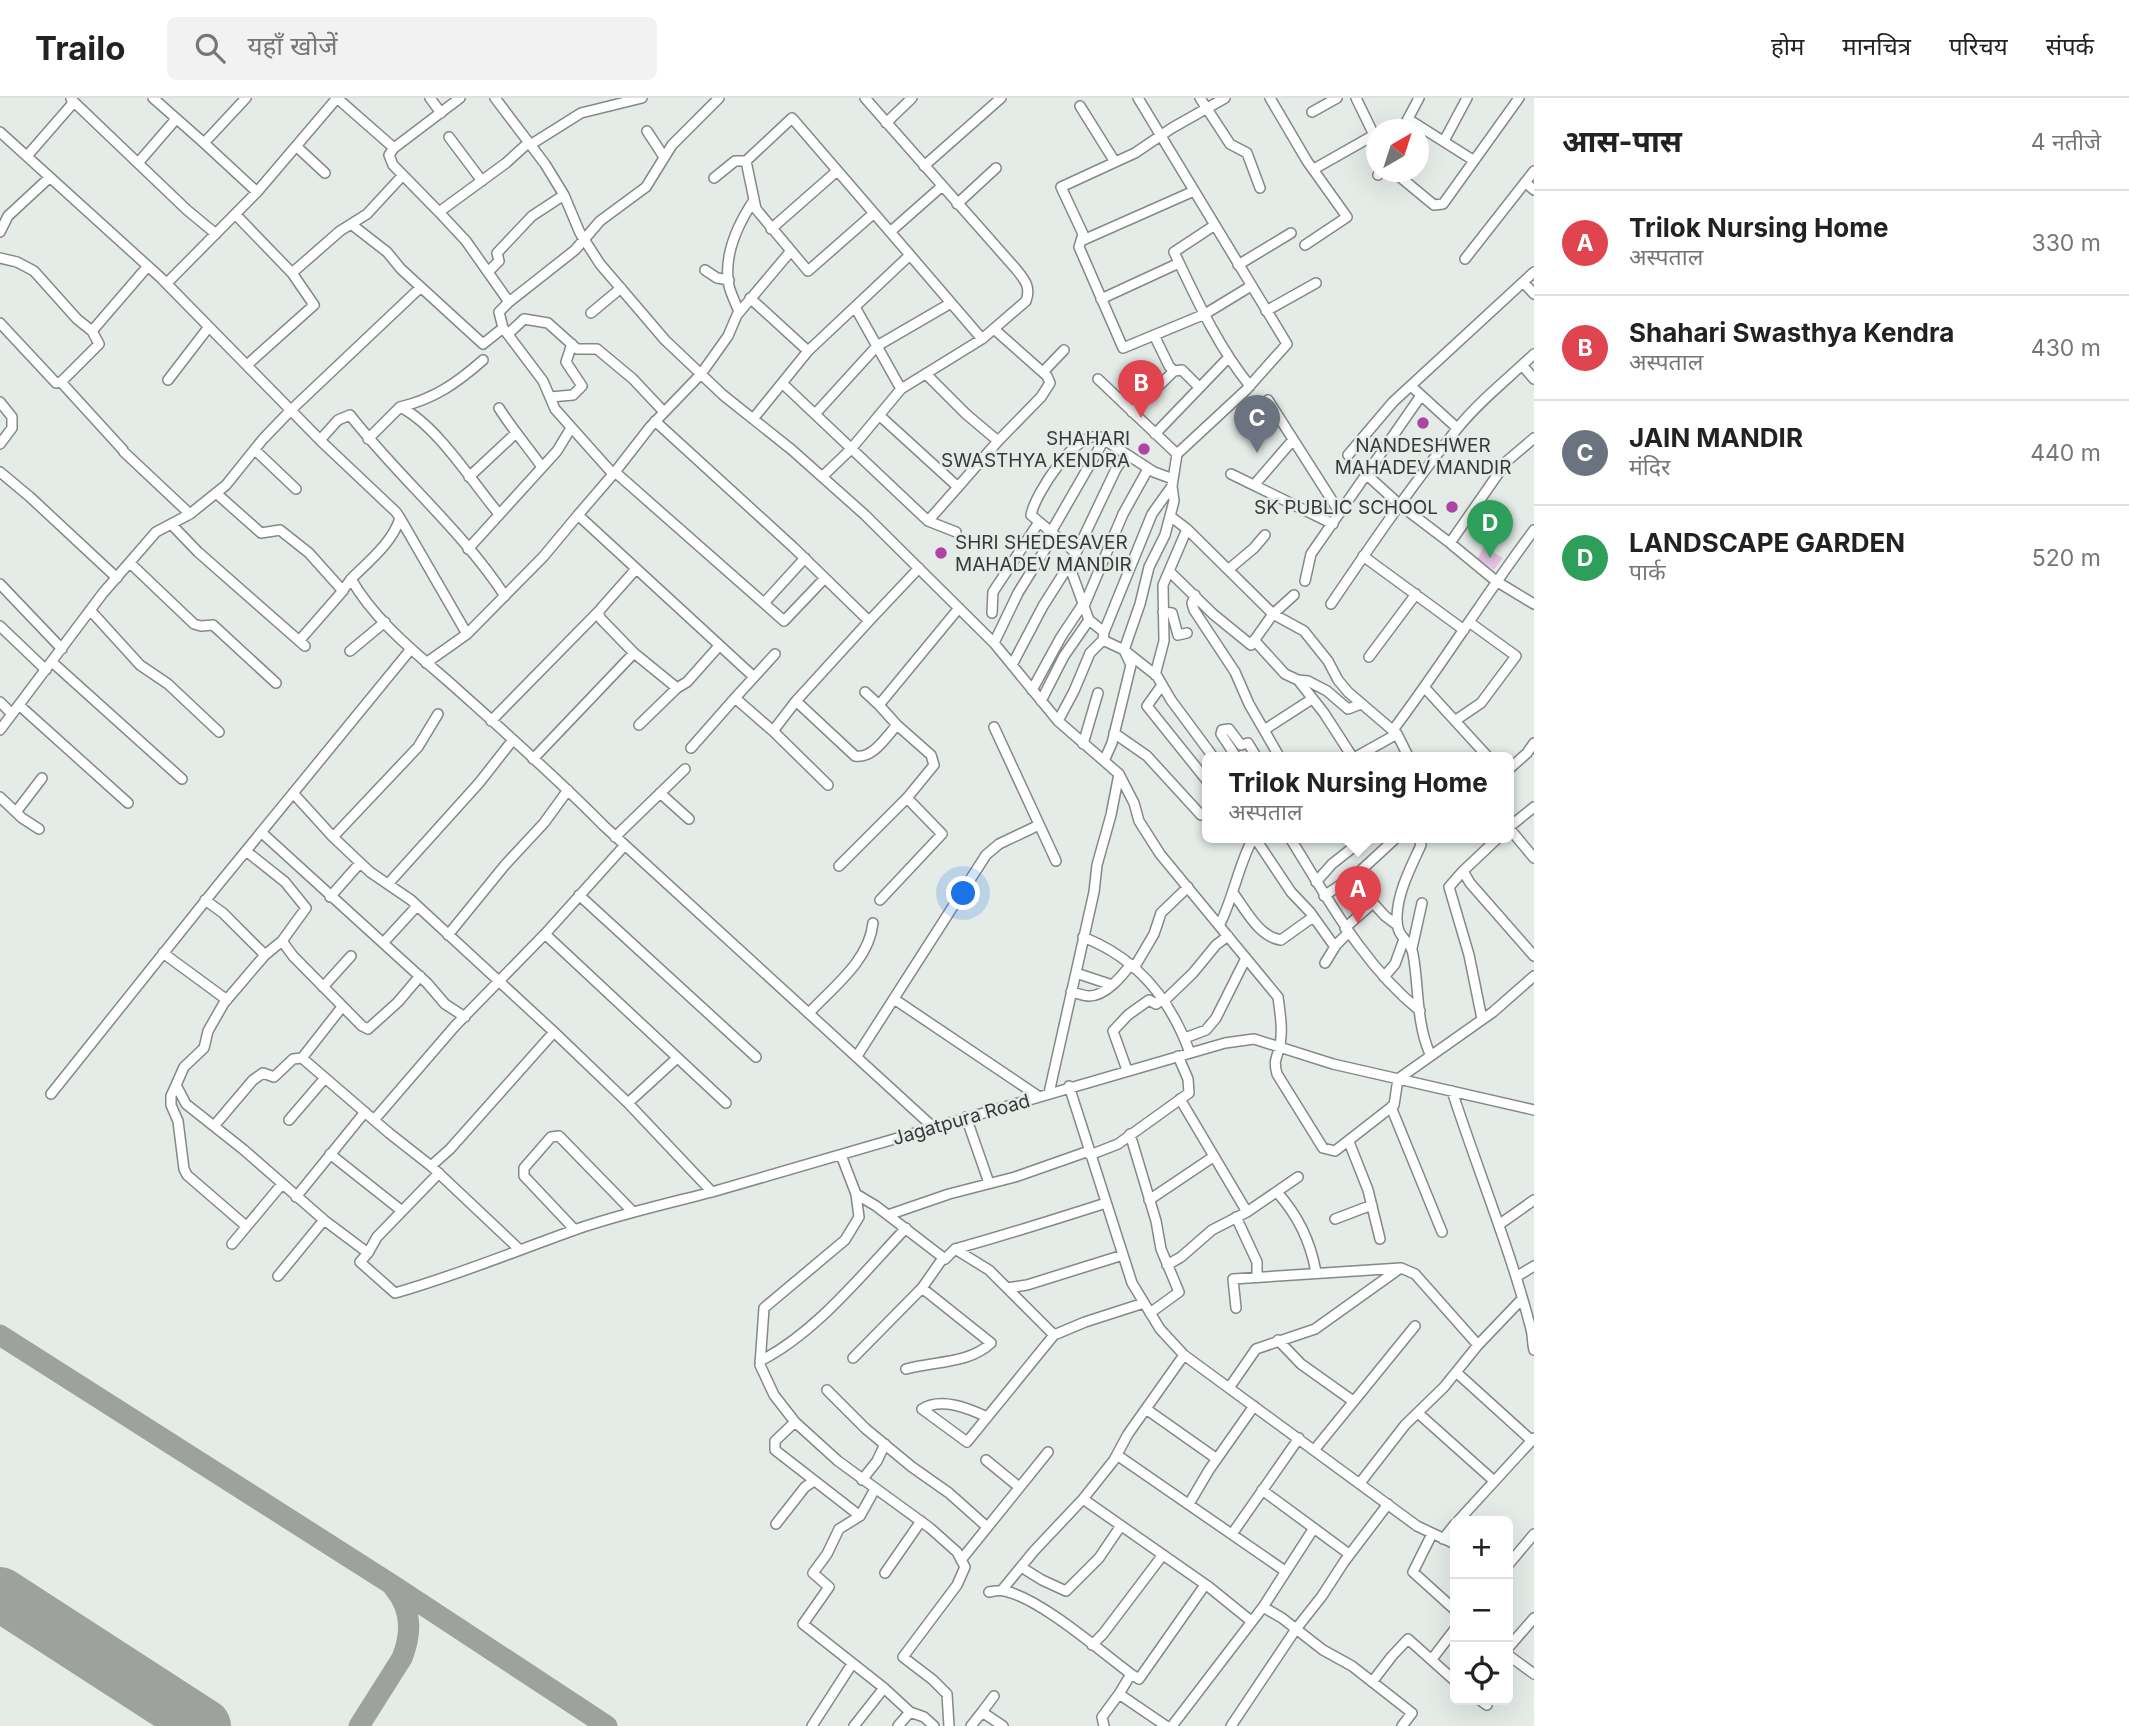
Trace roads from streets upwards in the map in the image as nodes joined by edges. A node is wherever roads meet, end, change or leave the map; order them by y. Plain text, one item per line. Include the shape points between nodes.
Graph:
1 (153, 98) edge
2 (246, 98) edge
3 (337, 98) edge
4 (430, 98) edge
5 (460, 98) edge
6 (495, 98) edge
7 (592, 98) edge
8 (642, 98) edge
9 (719, 98) edge
10 (864, 98) edge
11 (912, 98) edge
12 (1001, 98) edge
13 (1138, 98) edge
14 (1200, 98) edge
15 (1225, 98) edge
16 (1270, 98) edge
17 (1337, 98) edge
18 (1356, 98) edge
19 (1419, 98) edge
20 (1467, 98) edge
21 (1519, 98) edge
22 (72, 100) edge
23 (1080, 106) dead end
24 (597, 108) junction
25 (1206, 108) junction
26 (1312, 112) dead end
27 (440, 113) junction
28 (176, 119) junction
29 (1366, 119) edge
30 (1408, 119) edge
31 (886, 123) junction
32 (647, 131) dead end
33 (0, 132) edge
34 (1429, 132) edge
35 (1161, 135) junction
36 (449, 136) dead end
37 (1444, 141) junction
38 (1366, 142) edge
39 (204, 143) junction
40 (529, 144) junction
41 (296, 146) junction
42 (394, 148) junction
43 (27, 156) junction
44 (664, 157) junction
45 (1473, 160) junction
46 (746, 161) junction
47 (1115, 162) junction
48 (138, 163) junction
49 (924, 166) junction
50 (996, 168) dead end
51 (1314, 169) junction
52 (837, 171) junction
53 (1534, 171) edge
54 (325, 173) dead end
55 (403, 175) junction
56 (49, 178) junction
57 (714, 178) dead end
58 (482, 181) junction
59 (1406, 182) edge
60 (1525, 182) junction
61 (941, 187) junction
62 (1260, 188) dead end
63 (1534, 190) edge
64 (1194, 191) junction
65 (257, 192) junction
66 (564, 195) junction
67 (754, 201) junction
68 (957, 204) junction
69 (439, 212) junction
70 (235, 214) junction
71 (873, 214) junction
72 (351, 224) junction
73 (1215, 225) junction
74 (771, 229) junction
75 (0, 232) edge
76 (890, 232) junction
77 (216, 233) junction
78 (1292, 233) dead end
79 (585, 241) junction
80 (1081, 241) junction
81 (1305, 245) dead end
82 (790, 252) junction
83 (910, 255) junction
84 (0, 258) edge
85 (1465, 259) dead end
86 (1179, 263) junction
87 (148, 265) junction
88 (1238, 265) junction
89 (705, 270) dead end
90 (488, 272) junction
91 (1534, 272) edge
92 (292, 273) junction
93 (729, 280) junction
94 (1523, 282) junction
95 (167, 283) junction
96 (1316, 283) dead end
97 (1251, 286) junction
98 (421, 288) junction
99 (621, 288) junction
100 (1534, 294) edge
101 (750, 298) junction
102 (1101, 299) junction
103 (509, 302) junction
104 (951, 303) junction
105 (855, 307) junction
106 (1266, 311) junction
107 (739, 312) junction
108 (591, 313) dead end
109 (1205, 314) junction
110 (0, 323) edge
111 (208, 328) junction
112 (994, 328) junction
113 (92, 331) junction
114 (505, 331) junction
115 (1154, 335) junction
116 (982, 339) junction
117 (572, 344) junction
118 (877, 346) junction
119 (1064, 350) dead end
120 (808, 351) junction
121 (1534, 354) edge
122 (1229, 357) junction
123 (483, 360) dead end
124 (248, 364) junction
125 (1522, 365) junction
126 (1174, 371) junction
127 (1043, 372) junction
128 (701, 374) junction
129 (926, 374) junction
130 (1098, 379) dead end
131 (1534, 379) edge
132 (168, 380) dead end
133 (61, 382) junction
134 (782, 383) junction
135 (1250, 386) junction
136 (1411, 386) junction
137 (1199, 387) junction
138 (901, 389) junction
139 (550, 397) junction
140 (1420, 397) junction
141 (1268, 400) dead end
142 (0, 402) edge
143 (400, 407) junction
144 (499, 408) dead end
145 (291, 410) junction
146 (664, 412) junction
147 (1132, 412) junction
148 (817, 413) junction
149 (879, 415) junction
150 (753, 419) junction
151 (655, 421) junction
152 (571, 428) junction
153 (1457, 428) junction
154 (516, 433) junction
155 (1155, 433) junction
156 (1534, 438) edge
157 (369, 439) junction
158 (320, 440) junction
159 (1104, 440) junction
160 (998, 441) junction
161 (1292, 441) junction
162 (0, 444) edge
163 (851, 449) junction
164 (255, 450) junction
165 (1126, 454) junction
166 (1177, 454) junction
167 (1348, 455) dead end
168 (542, 467) junction
169 (1148, 469) junction
170 (0, 472) edge
171 (614, 473) junction
172 (1231, 474) dead end
173 (1367, 475) junction
174 (823, 476) junction
175 (469, 477) junction
176 (1173, 482) junction
177 (1255, 484) junction
178 (958, 487) junction
179 (296, 489) dead end
180 (216, 494) junction
181 (1400, 505) junction
182 (1340, 513) junction
183 (190, 514) junction
184 (499, 514) junction
185 (578, 515) junction
186 (1170, 516) junction
187 (400, 519) junction
188 (928, 521) junction
189 (1039, 522) junction
190 (1333, 524) junction
191 (172, 525) junction
192 (1187, 529) junction
193 (1534, 530) edge
194 (956, 533) dead end
195 (1052, 534) junction
196 (1265, 535) dead end
197 (1450, 543) junction
198 (468, 549) junction
199 (1076, 553) junction
200 (1363, 556) junction
201 (805, 558) junction
202 (130, 563) junction
203 (1069, 565) junction
204 (919, 568) junction
205 (636, 569) junction
206 (1229, 569) junction
207 (1169, 571) junction
208 (117, 578) junction
209 (825, 578) junction
210 (351, 579) junction
211 (1305, 581) dead end
212 (1496, 581) junction
213 (0, 583) edge
214 (343, 592) junction
215 (1416, 594) junction
216 (1195, 595) junction
217 (505, 596) junction
218 (1294, 596) dead end
219 (765, 602) junction
220 (1331, 604) dead end
221 (1534, 604) edge
222 (1084, 605) junction
223 (90, 610) junction
224 (598, 612) junction
225 (962, 612) junction
226 (1163, 612) junction
227 (992, 613) dead end
228 (1273, 614) junction
229 (1089, 620) junction
230 (869, 621) junction
231 (385, 622) junction
232 (0, 626) edge
233 (1466, 626) junction
234 (1187, 633) dead end
235 (467, 634) junction
236 (1103, 636) junction
237 (990, 640) junction
238 (1254, 640) junction
239 (719, 646) junction
240 (62, 649) junction
241 (411, 649) junction
242 (1124, 650) junction
243 (350, 651) dead end
244 (634, 653) junction
245 (775, 654) dead end
246 (1369, 657) dead end
247 (426, 663) junction
248 (1012, 665) junction
249 (49, 666) junction
250 (1156, 675) junction
251 (754, 677) junction
252 (1298, 680) junction
253 (276, 683) dead end
254 (1162, 685) junction
255 (677, 688) junction
256 (1425, 688) junction
257 (1032, 690) junction
258 (865, 692) dead end
259 (1098, 693) dead end
260 (735, 698) junction
261 (1312, 699) junction
262 (796, 701) junction
263 (1041, 701) junction
264 (0, 702) edge
265 (1361, 704) junction
266 (19, 705) junction
267 (879, 705) junction
268 (12, 714) junction
269 (438, 714) dead end
270 (1456, 720) junction
271 (491, 721) junction
272 (1058, 721) junction
273 (639, 725) dead end
274 (897, 725) junction
275 (994, 727) dead end
276 (0, 730) edge
277 (1264, 730) junction
278 (773, 731) junction
279 (219, 732) dead end
280 (1395, 732) junction
281 (1114, 733) junction
282 (512, 741) junction
283 (1534, 743) edge
284 (1083, 744) junction
285 (691, 747) dead end
286 (1210, 752) edge
287 (1233, 752) edge
288 (1253, 752) edge
289 (1277, 752) edge
290 (1349, 752) edge
291 (1363, 752) edge
292 (1406, 752) edge
293 (1484, 752) edge
294 (533, 759) junction
295 (1104, 761) junction
296 (1514, 765) edge
297 (685, 769) dead end
298 (1119, 774) junction
299 (1202, 775) edge
300 (42, 778) dead end
301 (182, 779) dead end
302 (828, 785) dead end
303 (568, 790) junction
304 (293, 793) junction
305 (660, 793) junction
306 (0, 797) edge
307 (906, 798) junction
308 (128, 803) dead end
309 (1534, 807) edge
310 (16, 812) junction
311 (1201, 815) dead end
312 (689, 819) dead end
313 (1514, 822) edge
314 (1039, 825) junction
315 (39, 829) dead end
316 (1514, 830) edge
317 (261, 832) junction
318 (333, 837) junction
319 (615, 837) junction
320 (1250, 843) edge
321 (1255, 843) edge
322 (1293, 843) edge
323 (1359, 843) edge
324 (1391, 843) edge
325 (1420, 843) edge
326 (1493, 843) edge
327 (625, 845) junction
328 (246, 850) junction
329 (1534, 858) edge
330 (1056, 861) dead end
331 (360, 863) junction
332 (839, 866) dead end
333 (1463, 871) junction
334 (1316, 882) junction
335 (388, 884) junction
336 (1188, 887) junction
337 (1363, 892) dead end
338 (1233, 893) junction
339 (579, 895) junction
340 (1324, 896) junction
341 (331, 897) junction
342 (205, 900) junction
343 (880, 901) dead end
344 (1373, 903) junction
345 (1422, 903) dead end
346 (417, 906) junction
347 (1313, 917) junction
348 (873, 923) dead end
349 (1220, 924) junction
350 (1397, 925) junction
351 (1347, 931) junction
352 (545, 934) junction
353 (448, 935) junction
354 (1228, 936) junction
355 (1083, 937) junction
356 (1404, 939) junction
357 (282, 941) junction
358 (383, 943) junction
359 (1335, 947) junction
360 (1412, 948) junction
361 (163, 953) junction
362 (265, 955) junction
363 (1534, 956) edge
364 (351, 957) dead end
365 (1246, 958) junction
366 (1325, 963) dead end
367 (1132, 966) junction
368 (1076, 972) junction
369 (420, 976) junction
370 (1534, 976) edge
371 (1384, 977) junction
372 (500, 981) junction
373 (1112, 985) junction
374 (323, 987) junction
375 (1071, 992) junction
376 (894, 999) junction
377 (227, 1000) junction
378 (1164, 1000) junction
379 (342, 1007) junction
380 (1420, 1011) junction
381 (808, 1013) junction
382 (465, 1017) junction
383 (1482, 1020) junction
384 (554, 1032) junction
385 (1185, 1038) junction
386 (1280, 1046) junction
387 (1190, 1053) junction
388 (1430, 1054) junction
389 (857, 1056) junction
390 (1178, 1056) junction
391 (756, 1057) dead end
392 (302, 1058) junction
393 (676, 1059) junction
394 (1127, 1070) junction
395 (325, 1078) junction
396 (1398, 1079) junction
397 (176, 1085) junction
398 (1069, 1086) junction
399 (1452, 1091) junction
400 (1049, 1093) junction
401 (51, 1094) dead end
402 (1038, 1096) junction
403 (1180, 1099) junction
404 (628, 1103) junction
405 (726, 1103) dead end
406 (1391, 1107) junction
407 (1534, 1110) edge
408 (365, 1112) junction
409 (966, 1117) junction
410 (374, 1119) junction
411 (289, 1120) dead end
412 (214, 1126) junction
413 (933, 1126) junction
414 (1130, 1135) junction
415 (1349, 1142) junction
416 (1090, 1153) junction
417 (330, 1154) junction
418 (841, 1155) junction
419 (1213, 1157) junction
420 (435, 1169) junction
421 (1298, 1177) dead end
422 (989, 1182) junction
423 (282, 1184) junction
424 (712, 1192) junction
425 (1277, 1192) junction
426 (856, 1194) junction
427 (296, 1197) junction
428 (1534, 1199) edge
429 (1149, 1200) junction
430 (1106, 1203) junction
431 (1372, 1205) junction
432 (402, 1211) junction
433 (634, 1212) junction
434 (1247, 1212) junction
435 (888, 1215) junction
436 (1236, 1217) junction
437 (1335, 1219) dead end
438 (324, 1220) junction
439 (1500, 1224) junction
440 (246, 1227) junction
441 (906, 1228) junction
442 (575, 1230) junction
443 (1442, 1232) dead end
444 (1380, 1239) dead end
445 (232, 1244) dead end
446 (955, 1249) junction
447 (520, 1251) junction
448 (368, 1253) junction
449 (1123, 1255) junction
450 (943, 1258) junction
451 (1167, 1265) junction
452 (1534, 1266) edge
453 (1401, 1268) junction
454 (1316, 1272) junction
455 (278, 1276) dead end
456 (1257, 1277) junction
457 (1516, 1277) junction
458 (922, 1288) junction
459 (1007, 1288) junction
460 (1522, 1299) junction
461 (1143, 1303) junction
462 (1236, 1308) dead end
463 (1150, 1313) junction
464 (1415, 1326) dead end
465 (1533, 1330) edge
466 (1054, 1335) junction
467 (1278, 1340) junction
468 (1478, 1346) junction
469 (1534, 1350) edge
470 (1184, 1355) junction
471 (853, 1358) dead end
472 (760, 1361) junction
473 (906, 1369) dead end
474 (1456, 1372) junction
475 (1229, 1388) junction
476 (827, 1390) dead end
477 (1353, 1401) junction
478 (1254, 1406) junction
479 (1146, 1409) junction
480 (1418, 1413) junction
481 (987, 1417) junction
482 (795, 1422) junction
483 (1299, 1438) junction
484 (1533, 1439) edge
485 (885, 1444) junction
486 (1315, 1449) junction
487 (1048, 1452) dead end
488 (1117, 1455) junction
489 (1217, 1459) junction
490 (986, 1460) dead end
491 (862, 1480) junction
492 (1493, 1480) junction
493 (814, 1481) junction
494 (1360, 1483) junction
495 (1019, 1487) junction
496 (875, 1489) junction
497 (1262, 1490) junction
498 (1083, 1499) junction
499 (1189, 1504) junction
500 (1388, 1504) junction
501 (859, 1516) junction
502 (1463, 1516) edge
503 (921, 1521) junction
504 (776, 1524) dead end
505 (986, 1526) junction
506 (1119, 1527) junction
507 (1314, 1528) junction
508 (1450, 1531) edge
509 (1232, 1534) junction
510 (1432, 1534) junction
511 (1534, 1534) edge
512 (1443, 1539) junction
513 (1450, 1542) edge
514 (1349, 1554) junction
515 (1162, 1556) junction
516 (1513, 1559) edge
517 (961, 1560) junction
518 (1021, 1567) junction
519 (1284, 1571) junction
520 (885, 1573) dead end
521 (1205, 1585) junction
522 (1002, 1590) junction
523 (989, 1592) dead end
524 (1450, 1606) edge
525 (1263, 1607) junction
526 (1534, 1618) edge
527 (1251, 1621) junction
528 (1296, 1629) junction
529 (1450, 1636) edge
530 (1513, 1642) edge
531 (1091, 1645) junction
532 (1432, 1659) junction
533 (1513, 1659) edge
534 (852, 1664) junction
535 (1131, 1674) junction
536 (1534, 1674) edge
537 (1450, 1676) edge
538 (1372, 1682) junction
539 (884, 1688) junction
540 (1119, 1694) junction
541 (994, 1696) dead end
542 (910, 1712) junction
543 (982, 1712) junction
544 (812, 1726) edge
545 (854, 1726) edge
546 (898, 1726) edge
547 (934, 1726) edge
548 (949, 1726) edge
549 (971, 1726) edge
550 (1003, 1726) edge
551 (1104, 1726) edge
552 (1166, 1726) edge
553 (1172, 1726) edge
554 (1231, 1726) edge
555 (1402, 1726) edge

1 - 28 street
2 - 39 street
3 - 41 street
3 - 42 street
4 - 27 street
5 - 27 street
6 - 40 street
7 - 24 street
8 - 24 street
9 - 44 street
10 - 31 street
11 - 31 street
12 - 49 street
13 - 35 street
14 - 25 street
15 - 25 street
16 - 51 street
17 - 26 street
18 - 29 street
19 - 30 street
20 - 37 street
21 - 45 street
22 - 43 street
22 - 48 street
23 - 47 street
24 - 40 street
25 - 35 street
25 - 62 street via 1230,144 1247,153
27 - 42 street
28 - 39 street
28 - 48 street
31 - 49 street
32 - 44 street
33 - 43 street
34 - 37 street
35 - 47 street
35 - 64 street
36 - 58 street
37 - 45 street
38 - 51 street
39 - 65 street
40 - 58 street
40 - 66 street
41 - 54 street
41 - 65 street
42 - 55 street via 389,155
43 - 56 street
44 - 79 street via 646,187 600,221
45 - 59 street via 1439,205
46 - 52 street via 792,118
46 - 57 street via 735,162
46 - 67 street
47 - 80 street via 1061,187 1083,234
48 - 77 street
49 - 61 street
50 - 68 street
51 - 81 street via 1347,217
52 - 71 street
52 - 74 street
53 - 60 street
55 - 69 street
55 - 72 street via 367,214
56 - 75 street via 8,216
56 - 87 street
58 - 69 street
60 - 63 street
60 - 85 street
61 - 68 street
61 - 76 street
64 - 73 street
64 - 80 street
65 - 70 street
66 - 79 street
66 - 90 street via 532,216 497,253 499,261
67 - 74 street
67 - 93 street via 739,222 729,258
68 - 112 street via 1027,283 1026,301
69 - 90 street
70 - 77 street
70 - 92 street
71 - 76 street
71 - 82 street via 808,271
72 - 92 street
72 - 98 street via 387,252
73 - 86 street via 1174,252
73 - 88 street
74 - 82 street
76 - 83 street
77 - 95 street
78 - 88 street
79 - 99 street
79 - 103 street
80 - 102 street via 1079,247
82 - 101 street
83 - 104 street
83 - 105 street
84 - 113 street via 34,271
86 - 102 street
86 - 109 street
87 - 95 street
87 - 113 street
88 - 97 street
89 - 93 street
90 - 103 street
91 - 94 street
92 - 124 street via 314,305
93 - 107 street
94 - 100 street
94 - 136 street
95 - 111 street
96 - 106 street
97 - 106 street
97 - 109 street
98 - 114 street via 483,344
98 - 145 street
99 - 108 street
99 - 128 street
101 - 107 street
101 - 120 street
102 - 115 street via 1124,348
103 - 114 street via 499,312
104 - 116 street
104 - 118 street
105 - 118 street
105 - 120 street
106 - 135 street via 1287,345
107 - 128 street
109 - 115 street
109 - 122 street
110 - 133 street via 56,383
111 - 124 street
111 - 132 street
112 - 116 street
112 - 127 street
113 - 133 street via 99,344
114 - 117 street via 524,319 548,323
114 - 139 street
115 - 126 street
116 - 129 street
117 - 139 street via 566,362 582,386 573,395
117 - 146 street via 577,349 597,349
118 - 138 street
118 - 148 street
119 - 127 street
120 - 134 street
121 - 125 street
122 - 135 street
122 - 137 street
123 - 143 street via 439,395
124 - 145 street
125 - 131 street
125 - 153 street
126 - 137 street via 1182,370
126 - 147 street
127 - 160 street via 1050,379 1048,389
128 - 146 street
128 - 150 street
129 - 138 street
129 - 160 street
130 - 147 street
133 - 183 street
134 - 148 street
134 - 150 street
135 - 166 street
136 - 140 street
136 - 167 street
137 - 155 street
138 - 149 street
139 - 152 street
140 - 153 street
140 - 173 street
141 - 161 street
142 - 162 street via 12,417 12,428
143 - 157 street
143 - 175 street via 415,415
144 - 154 street
145 - 158 street
145 - 164 street
146 - 151 street
147 - 155 street
148 - 163 street
149 - 163 street
149 - 178 street
150 - 174 street
151 - 171 street
151 - 201 street
152 - 168 street
152 - 171 street
153 - 181 street
154 - 168 street
154 - 175 street
155 - 166 street
156 - 197 street via 1507,461
157 - 158 street via 350,415 338,420
157 - 198 street
158 - 187 street
159 - 165 street
159 - 189 street via 1094,435 1076,444 1033,506 1031,515
159 - 195 street
160 - 178 street
161 - 177 street
161 - 182 street
163 - 174 street
163 - 188 street
164 - 179 street
164 - 180 street
165 - 169 street
165 - 199 street
166 - 176 street
168 - 184 street
169 - 176 street
169 - 222 street
170 - 208 street
171 - 185 street
171 - 219 street
172 - 177 street
173 - 181 street
173 - 182 street
174 - 204 street
175 - 184 street
176 - 186 street
176 - 236 street via 1152,514
177 - 190 street
178 - 188 street
180 - 183 street
180 - 214 street via 261,533 280,530 309,553
181 - 197 street
181 - 200 street
182 - 190 street
183 - 191 street
184 - 198 street
185 - 205 street
185 - 217 street
186 - 192 street
186 - 242 street
187 - 210 street via 378,552
187 - 235 street
188 - 194 street
189 - 195 street
189 - 227 street via 993,592
190 - 211 street via 1311,554
191 - 202 street via 156,533
191 - 214 street via 302,643
192 - 206 street
192 - 207 street
193 - 212 street
195 - 199 street
195 - 237 street
196 - 206 street
197 - 212 street
198 - 217 street
199 - 203 street
200 - 215 street
200 - 220 street
201 - 209 street
201 - 219 street
202 - 208 street
202 - 253 street via 194,624 213,625
203 - 222 street
203 - 248 street
204 - 225 street
204 - 230 street
205 - 224 street
205 - 239 street
206 - 228 street
207 - 216 street
207 - 226 street via 1163,585
208 - 223 street
209 - 219 street via 784,621
209 - 230 street
210 - 214 street
210 - 231 street
212 - 221 street
212 - 233 street
213 - 240 street
215 - 233 street
215 - 246 street
216 - 238 street via 1251,645
216 - 277 street via 1194,611 1240,681
217 - 235 street
218 - 228 street
222 - 229 street
222 - 257 street
223 - 240 street
223 - 279 street via 141,665
224 - 244 street
224 - 271 street
225 - 237 street
225 - 267 street
226 - 234 street via 1172,614 1178,635
226 - 250 street via 1163,650
228 - 238 street
228 - 265 street via 1304,631
229 - 236 street
229 - 263 street
230 - 262 street
231 - 241 street
231 - 243 street
232 - 249 street
233 - 256 street
233 - 270 street via 1516,656 1481,703
235 - 247 street
236 - 242 street
236 - 272 street via 1090,653
237 - 248 street
238 - 252 street via 1285,674
239 - 251 street
239 - 255 street
240 - 249 street
241 - 247 street
241 - 304 street
242 - 250 street
242 - 281 street via 1131,665
244 - 255 street
244 - 294 street
245 - 251 street
247 - 271 street
248 - 257 street
249 - 266 street
249 - 301 street
250 - 254 street
251 - 260 street
252 - 261 street
252 - 265 street via 1327,691 1348,709
254 - 286 street
254 - 299 street via 1147,706
255 - 273 street
256 - 270 street
256 - 280 street
257 - 263 street
258 - 267 street
259 - 284 street
260 - 278 street
260 - 285 street
261 - 277 street
261 - 290 street
262 - 274 street via 855,756 870,754
262 - 278 street
263 - 272 street
264 - 268 street
265 - 280 street
266 - 268 street
266 - 308 street
267 - 274 street
268 - 276 street
269 - 318 street via 418,747
270 - 293 street
271 - 282 street
272 - 284 street
274 - 307 street via 931,755 934,765
275 - 314 street
277 - 289 street
278 - 302 street
280 - 291 street
280 - 292 street
281 - 295 street
281 - 311 street via 1147,756
282 - 294 street
282 - 335 street
283 - 296 street
284 - 295 street
287 - 288 street via 1222,730 1229,729
294 - 303 street
295 - 298 street
297 - 305 street
298 - 336 street via 1139,821
298 - 355 street
300 - 310 street
303 - 319 street
303 - 353 street
304 - 317 street
304 - 318 street
305 - 312 street
305 - 319 street
306 - 310 street
307 - 332 street
307 - 343 street via 942,834
309 - 313 street
310 - 315 street
314 - 330 street
314 - 376 street via 986,855
316 - 329 street
317 - 328 street
317 - 341 street
318 - 331 street
319 - 327 street
320 - 338 street
321 - 347 street
322 - 334 street
323 - 334 street
324 - 340 street
325 - 350 street via 1399,897
326 - 333 street
327 - 339 street
327 - 381 street
328 - 342 street
328 - 357 street via 285,882 306,908
331 - 335 street
331 - 341 street
333 - 363 street
333 - 383 street via 1448,887 1469,955
334 - 340 street
335 - 346 street
336 - 349 street
336 - 367 street via 1161,913 1154,934
337 - 344 street
338 - 347 street via 1274,939 1281,940
338 - 349 street
339 - 352 street
339 - 391 street
340 - 351 street
341 - 358 street
342 - 361 street
342 - 362 street
344 - 350 street
344 - 351 street
345 - 360 street
346 - 353 street
346 - 358 street
347 - 359 street
348 - 381 street via 863,955
349 - 354 street
350 - 356 street
351 - 359 street
351 - 371 street
352 - 372 street
352 - 393 street
353 - 372 street
354 - 365 street
354 - 378 street
355 - 367 street via 1107,947
355 - 368 street
356 - 360 street
356 - 371 street via 1395,964
357 - 362 street
357 - 374 street
358 - 369 street
359 - 366 street
360 - 380 street
361 - 377 street
361 - 401 street
362 - 377 street
364 - 374 street
365 - 385 street via 1216,1018 1206,1030
365 - 386 street via 1278,997
367 - 373 street
367 - 378 street
368 - 373 street
368 - 375 street
369 - 379 street via 368,1029
369 - 382 street via 445,1004
370 - 383 street
371 - 380 street
372 - 382 street
372 - 384 street
373 - 375 street via 1090,996
374 - 379 street
375 - 400 street
376 - 389 street
376 - 402 street
377 - 397 street via 208,1031 204,1048 184,1067
378 - 385 street
378 - 394 street via 1156,1004 1149,1000 1139,1006 1113,1031
379 - 392 street
380 - 388 street
381 - 389 street
382 - 410 street
383 - 388 street
384 - 404 street
384 - 420 street
385 - 387 street
386 - 387 street, Jagatpura Road via 1254,1040
386 - 396 street, Jagatpura Road
386 - 415 street via 1274,1062 1277,1074 1321,1145 1335,1151
387 - 390 street, Jagatpura Road
388 - 396 street
389 - 413 street
390 - 394 street, Jagatpura Road
390 - 403 street via 1189,1093
392 - 395 street
392 - 412 street via 293,1059 274,1077 263,1073 253,1080
393 - 404 street
393 - 405 street
394 - 398 street, Jagatpura Road
395 - 408 street
395 - 411 street
396 - 399 street, Jagatpura Road
396 - 406 street
397 - 412 street via 186,1104
397 - 440 street via 171,1105 178,1121 184,1170
398 - 400 street, Jagatpura Road
398 - 416 street
399 - 407 street, Jagatpura Road
399 - 439 street
400 - 402 street, Jagatpura Road
402 - 409 street, Jagatpura Road
403 - 414 street
403 - 419 street
404 - 424 street
406 - 415 street
406 - 443 street
408 - 410 street
408 - 417 street
409 - 413 street, Jagatpura Road
409 - 422 street
410 - 420 street
412 - 423 street
413 - 418 street, Jagatpura Road
414 - 416 street
414 - 429 street
415 - 431 street
416 - 422 street
416 - 430 street
417 - 427 street
417 - 432 street
418 - 424 street, Jagatpura Road
418 - 426 street
419 - 429 street
419 - 434 street
420 - 432 street
420 - 447 street
421 - 425 street
422 - 435 street
423 - 427 street
423 - 440 street
424 - 433 street, Jagatpura Road
425 - 434 street
425 - 454 street via 1308,1238
426 - 435 street
426 - 472 street via 859,1217 845,1240 764,1308
427 - 438 street
428 - 439 street
429 - 451 street
430 - 446 street
430 - 449 street
431 - 437 street
431 - 444 street
432 - 448 street
433 - 442 street, Jagatpura Road
433 - 442 street via 559,1136 551,1137 524,1168 524,1176
434 - 436 street
435 - 441 street
436 - 451 street
436 - 456 street via 1257,1262
438 - 448 street
438 - 455 street
439 - 457 street
440 - 445 street
441 - 450 street
441 - 472 street via 836,1301
442 - 447 street, Jagatpura Road
446 - 450 street
446 - 459 street via 989,1270
447 - 448 street, Jagatpura Road via 395,1293 360,1262
449 - 459 street
449 - 461 street
450 - 458 street
451 - 463 street via 1178,1292
452 - 457 street
453 - 454 street
453 - 467 street via 1315,1329
453 - 468 street via 1415,1274
454 - 456 street
456 - 462 street via 1233,1279
457 - 460 street
458 - 471 street
458 - 473 street via 990,1343 961,1360
459 - 466 street
460 - 465 street
460 - 468 street
461 - 463 street
461 - 466 street
463 - 470 street
464 - 477 street
465 - 469 street
466 - 481 street
467 - 475 street via 1256,1349
467 - 477 street via 1301,1364
468 - 474 street
470 - 475 street
470 - 479 street
472 - 482 street via 774,1395
474 - 480 street
474 - 484 street
475 - 478 street
476 - 485 street
477 - 486 street
478 - 483 street
478 - 489 street
479 - 488 street
479 - 489 street
480 - 492 street
480 - 494 street
481 - 481 street via 967,1442 922,1409 931,1403 967,1408
482 - 491 street
482 - 493 street via 774,1445
483 - 486 street
483 - 497 street
484 - 492 street
485 - 491 street
485 - 505 street
486 - 494 street
487 - 495 street
488 - 498 street
488 - 499 street
489 - 499 street
490 - 495 street
491 - 496 street
492 - 502 street
493 - 501 street
493 - 504 street
494 - 500 street
495 - 505 street
496 - 501 street
496 - 503 street
497 - 507 street
497 - 509 street
498 - 506 street
498 - 518 street
499 - 509 street
500 - 510 street
500 - 514 street
501 - 534 street via 839,1529 813,1573 829,1587 803,1624
503 - 517 street
503 - 520 street
505 - 517 street
506 - 515 street
506 - 518 street via 1098,1558 1066,1591
507 - 514 street
507 - 519 street
508 - 512 street
509 - 519 street
510 - 512 street
510 - 524 street via 1413,1572
511 - 516 street
512 - 513 street
514 - 528 street
515 - 521 street
515 - 531 street
517 - 548 street via 965,1567 957,1585 903,1657 947,1694
518 - 522 street
519 - 525 street
521 - 527 street
521 - 535 street via 1139,1679
522 - 523 street
522 - 531 street via 1044,1610
525 - 527 street
525 - 528 street
526 - 530 street
527 - 553 street
528 - 538 street
528 - 554 street
529 - 532 street
531 - 535 street
532 - 537 street
532 - 538 street via 1408,1639
533 - 536 street
534 - 539 street
534 - 544 street
535 - 540 street
538 - 555 street via 1412,1713
539 - 542 street
539 - 545 street
540 - 551 street via 1102,1717
540 - 552 street
541 - 543 street
542 - 546 street
542 - 547 street
543 - 549 street
543 - 550 street

